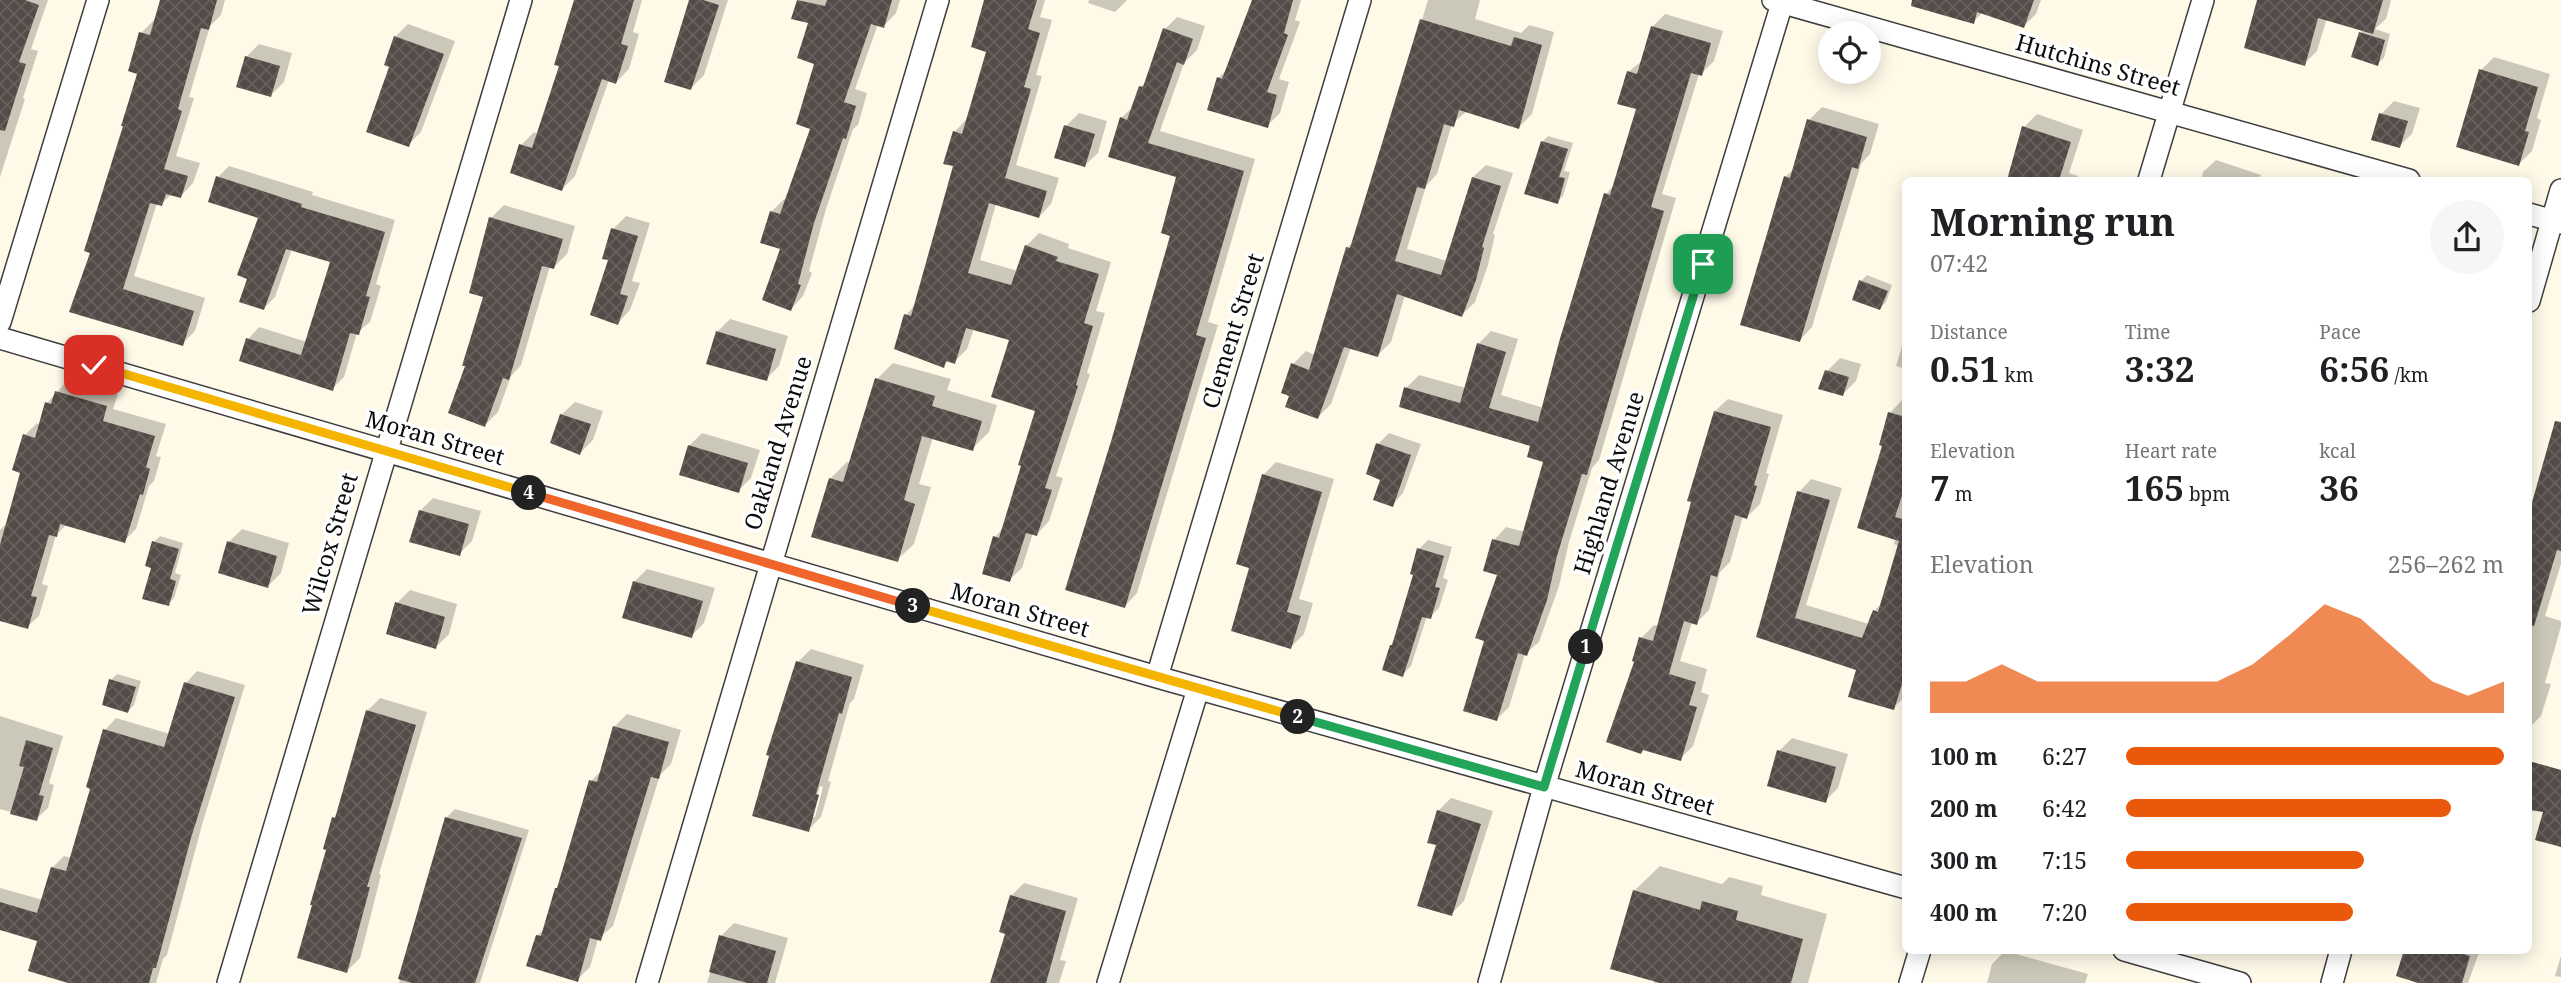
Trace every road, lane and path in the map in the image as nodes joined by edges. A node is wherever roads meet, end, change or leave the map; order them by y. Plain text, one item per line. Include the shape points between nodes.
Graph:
1 (98, 0) edge
2 (521, 0) edge
3 (938, 0) edge
4 (1360, 0) edge
5 (2203, 0) edge
6 (1780, 1) edge
7 (2169, 112) junction
8 (2150, 177) edge
9 (2398, 177) edge
10 (2561, 190) edge
11 (2532, 215) edge
12 (2556, 222) edge
13 (2532, 292) edge
14 (0, 322) edge
15 (0, 338) edge
16 (385, 451) junction
17 (769, 564) junction
18 (1157, 677) junction
19 (1198, 689) junction
20 (1544, 787) junction
21 (1902, 887) edge
22 (1919, 954) edge
23 (2138, 954) edge
24 (2340, 954) edge
25 (228, 983) edge
26 (647, 983) edge
27 (1108, 983) edge
28 (1489, 983) edge
29 (1910, 983) edge
30 (2240, 983) edge
31 (2332, 983) edge

1 - 14 street
2 - 16 street, Wilcox Street
3 - 17 street, Oakland Avenue
4 - 18 street, Clement Street
5 - 7 street
6 - 7 street, Hutchins Street
6 - 20 street, Highland Avenue
7 - 8 street
7 - 9 street, Hutchins Street
10 - 12 street
11 - 12 street
12 - 13 street
15 - 16 street, Moran Street
16 - 17 street, Moran Street
16 - 25 street, Wilcox Street
17 - 18 street, Moran Street
17 - 26 street, Oakland Avenue
18 - 19 street, Moran Street
19 - 20 street, Moran Street
19 - 27 street
20 - 21 street, Moran Street
20 - 28 street, Highland Avenue
22 - 29 street
23 - 30 street
24 - 31 street

